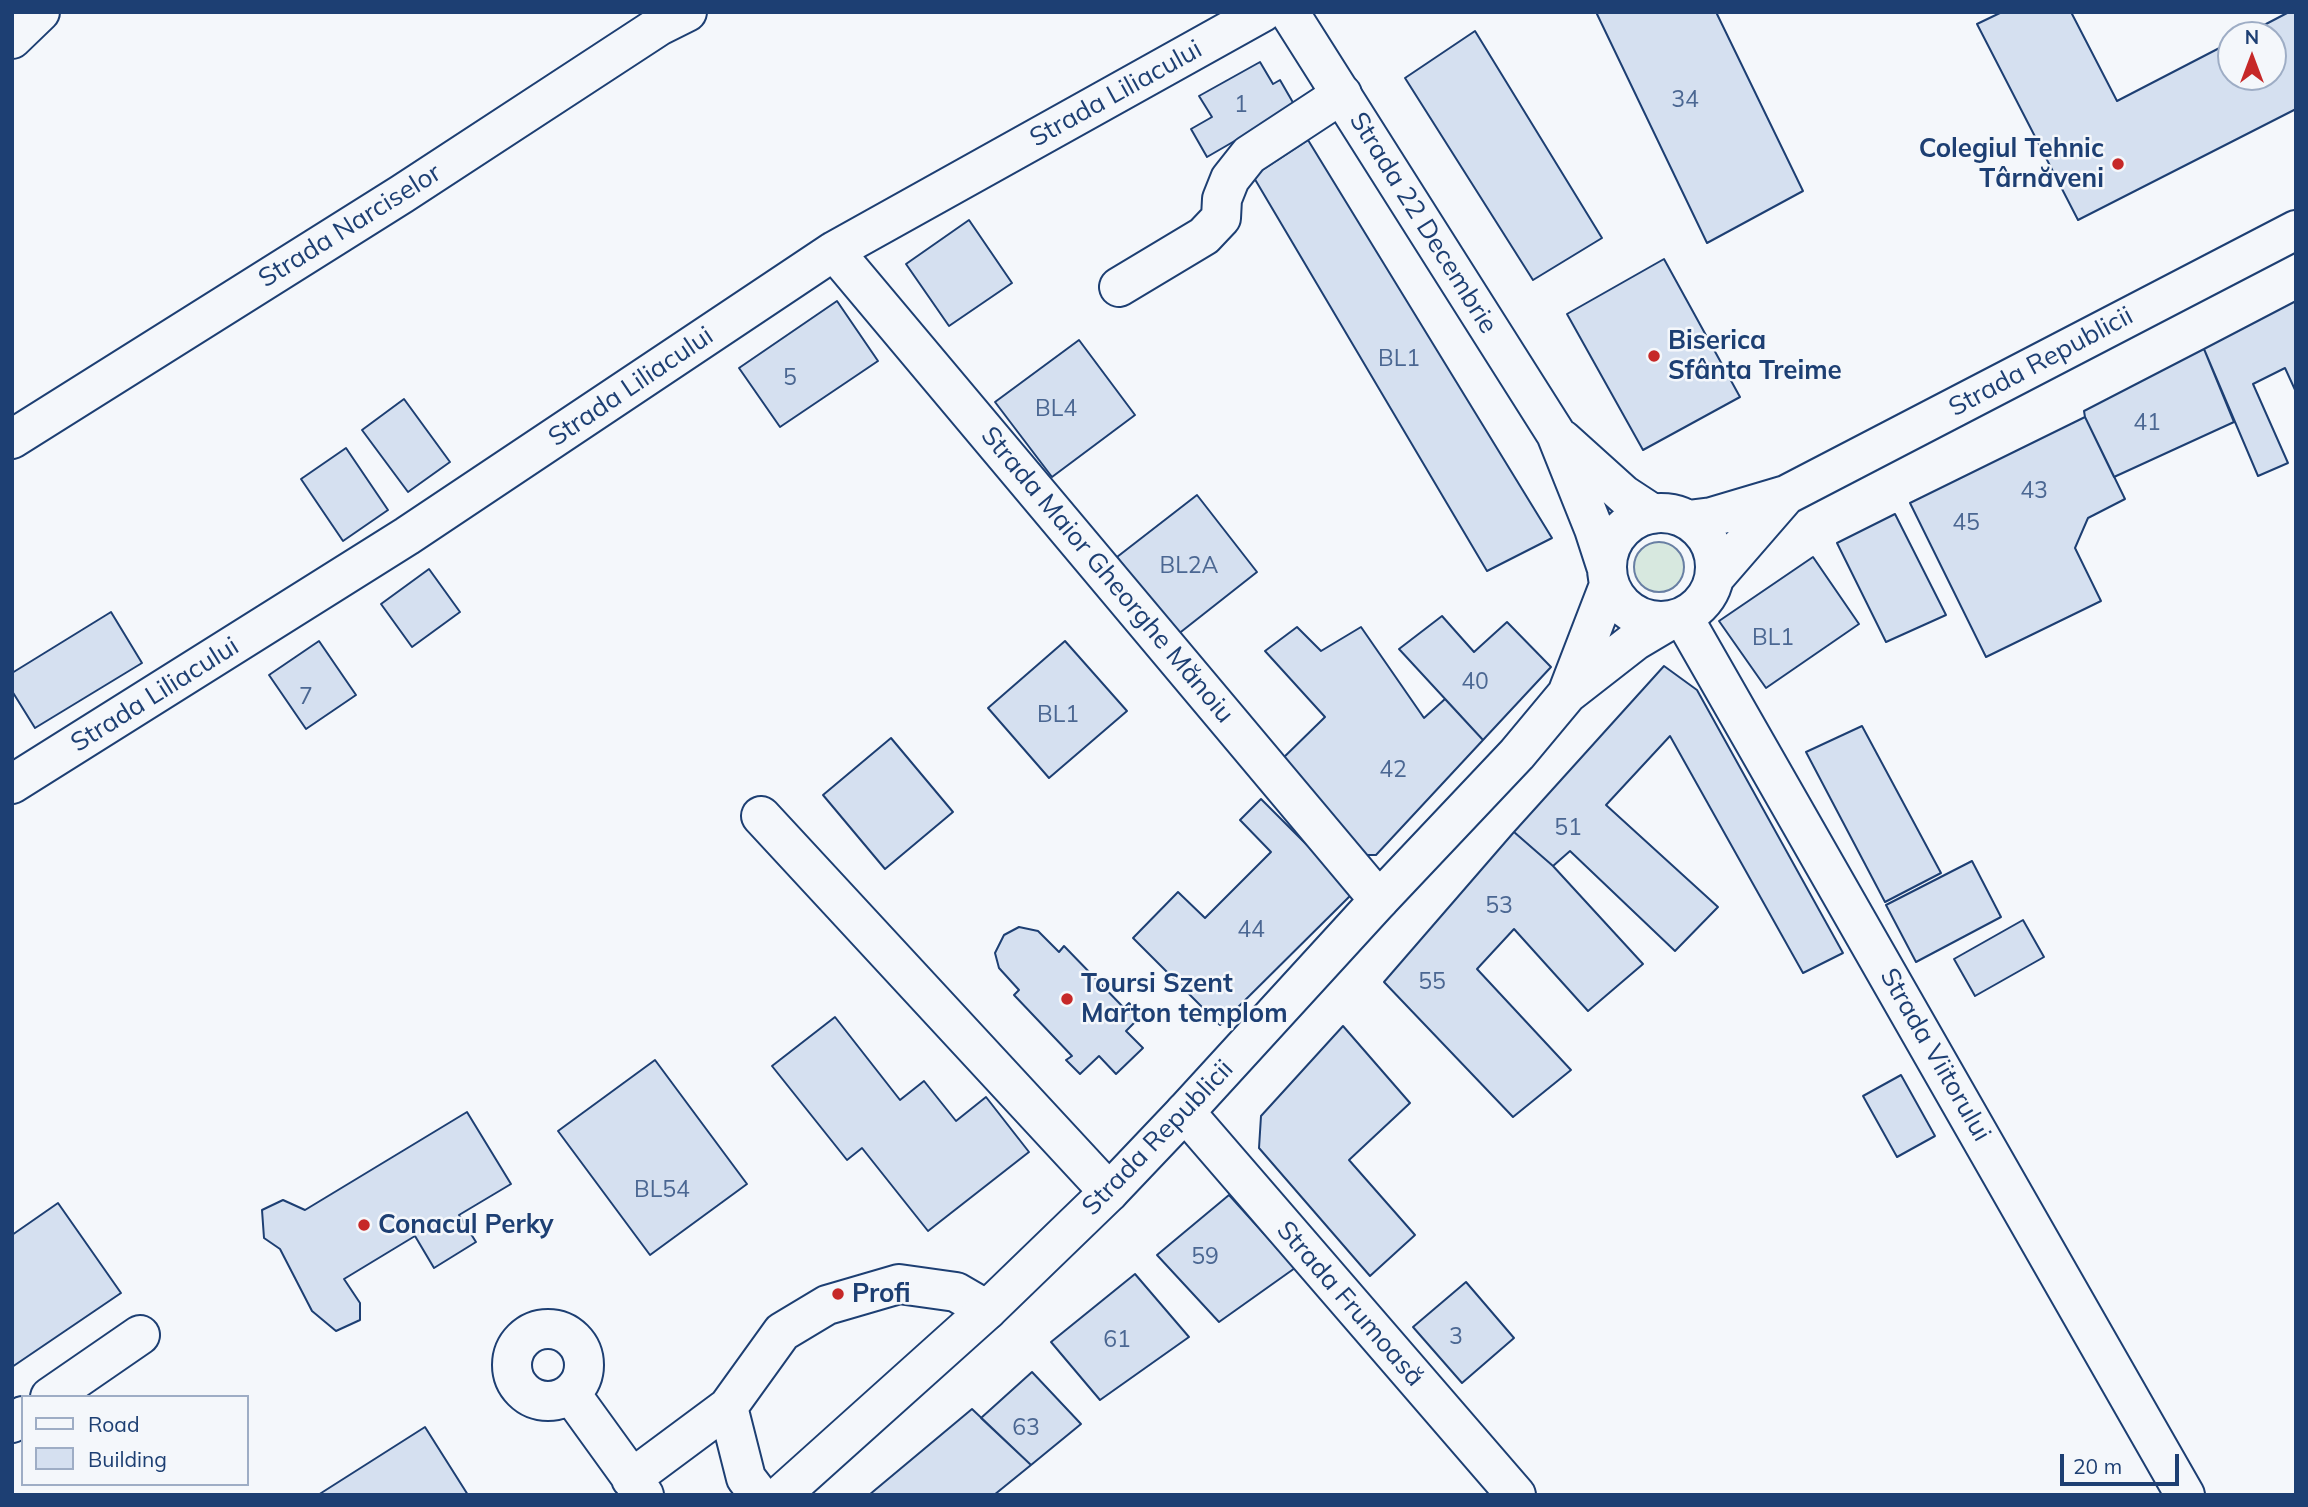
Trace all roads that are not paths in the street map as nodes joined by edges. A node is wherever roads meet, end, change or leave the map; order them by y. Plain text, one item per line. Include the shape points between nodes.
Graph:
1 (40, 12) edge
2 (687, 12) edge
3 (1263, 12) edge
4 (1289, 12) edge
5 (12, 39) edge
6 (1342, 94) junction
7 (2296, 230) edge
8 (834, 251) junction
9 (1119, 287) dead end
10 (1556, 434) junction
11 (12, 439) edge
12 (1786, 495) junction
13 (1670, 517) junction
14 (1608, 575) junction
15 (1714, 578) junction
16 (1675, 619) junction
17 (1567, 694) junction
18 (12, 784) edge
19 (761, 816) dead end
20 (1379, 900) junction
21 (1185, 1112) junction
22 (1109, 1192) junction
23 (987, 1310) junction
24 (140, 1335) dead end
25 (570, 1394) dead end
26 (53, 1395) edge
27 (729, 1407) junction
28 (638, 1487) edge
29 (759, 1495) edge
30 (781, 1495) edge
31 (1516, 1495) edge
32 (2185, 1495) edge

1 - 5 street
2 - 11 street, Strada Narciselor
3 - 8 street, Strada Liliacului
4 - 6 street, Strada 22 Decembrie
6 - 9 street via 1249,155 1230,180 1221,218 1204,236
6 - 10 street, Strada 22 Decembrie
7 - 12 street, Strada Republicii
8 - 18 street, Strada Liliacului via 407,536
8 - 20 street, Strada Maior Gheorghe Mănoiu
10 - 13 street, Strada 22 Decembrie via 1624,495
10 - 14 street, Strada 22 Decembrie
12 - 13 street, Strada Republicii via 1712,517
12 - 15 street, Strada Republicii
13 - 14 street via 1635,520 1620,532 1610,548
13 - 15 street via 1701,530 1715,561
14 - 16 street via 1618,601 1632,614 1650,621
14 - 17 street, Strada Republicii
15 - 16 street via 1698,608
16 - 17 street, Strada Republicii via 1635,641
16 - 32 street, Strada Viitorului
17 - 20 street, Strada Republicii via 1517,754
19 - 22 street
20 - 21 street, Strada Republicii
21 - 22 street, Strada Republicii
21 - 31 street, Strada Frumoasă
22 - 23 street, Strada Republicii
23 - 27 street via 956,1292 899,1284 827,1305 782,1332
23 - 30 street, Strada Republicii
24 - 26 street
25 - 28 street
27 - 28 street
27 - 29 street via 746,1478

